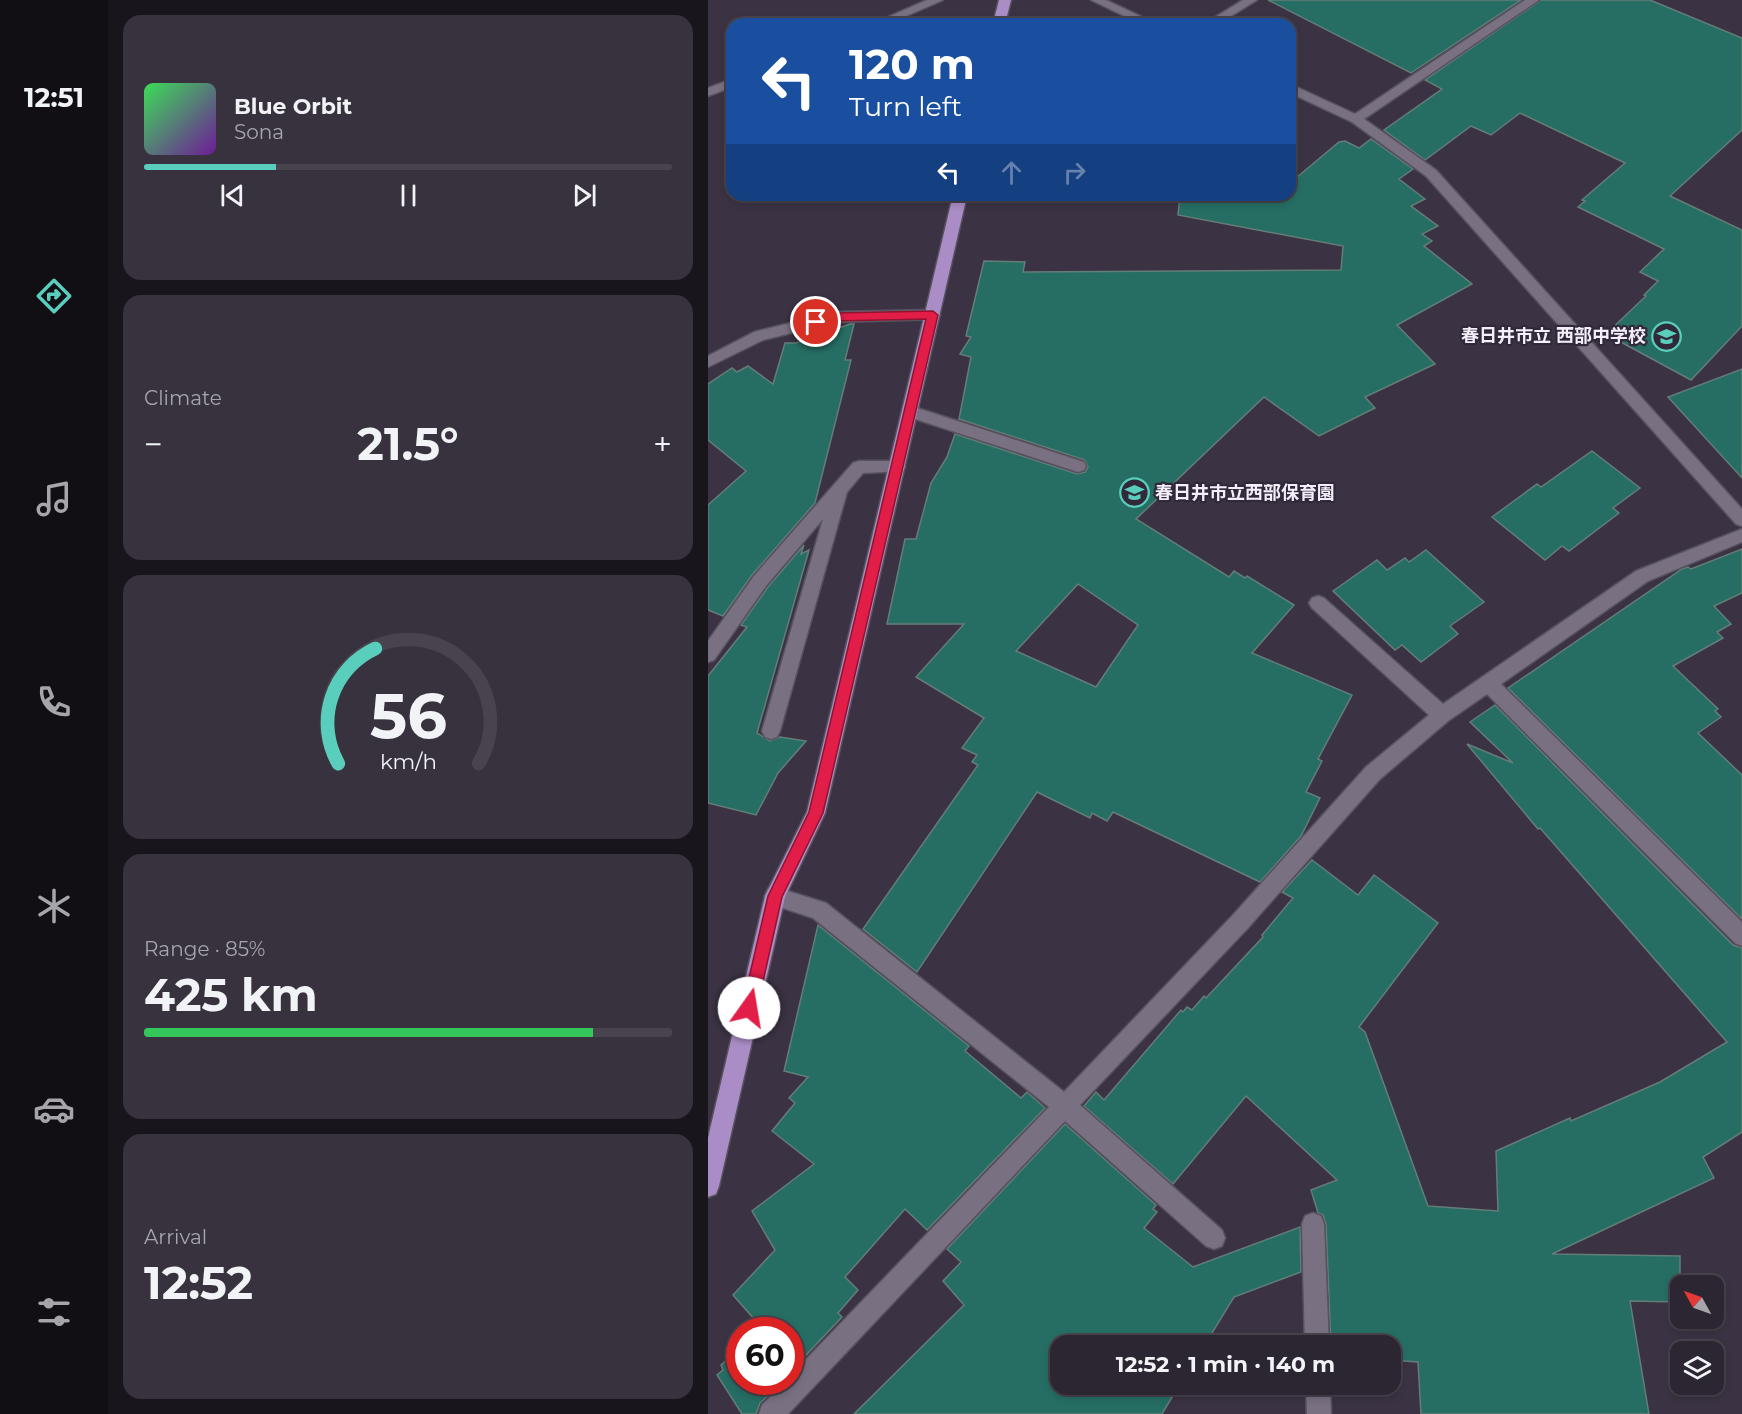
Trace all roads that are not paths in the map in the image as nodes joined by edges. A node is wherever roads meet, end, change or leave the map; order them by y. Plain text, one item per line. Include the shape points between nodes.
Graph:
1 (937, 0) edge
2 (1005, 0) edge
3 (1096, 0) edge
4 (1251, 0) edge
5 (1533, 0) edge
6 (893, 18) edge
7 (1000, 18) edge
8 (1137, 18) edge
9 (1220, 18) edge
10 (726, 85) edge
11 (1296, 91) edge
12 (708, 92) edge
13 (1356, 119) junction
14 (959, 201) edge
15 (933, 315) junction
16 (708, 362) edge
17 (910, 412) junction
18 (1078, 466) dead end
19 (897, 467) junction
20 (841, 489) junction
21 (1742, 520) edge
22 (1742, 535) edge
23 (1318, 603) dead end
24 (708, 655) edge
25 (1489, 684) junction
26 (1442, 714) junction
27 (771, 731) dead end
28 (775, 896) junction
29 (1742, 936) edge
30 (1063, 1106) junction
31 (708, 1186) edge
32 (1313, 1224) dead end
33 (1214, 1238) dead end
34 (1317, 1335) edge
35 (1318, 1395) edge
36 (771, 1414) edge
37 (1319, 1414) edge

1 - 6 street
2 - 7 main road
3 - 8 street
4 - 9 street
5 - 13 street
10 - 12 street
11 - 13 street
13 - 21 street via 1431,173
14 - 15 main road
15 - 16 street via 835,317 759,336
15 - 17 main road
17 - 18 street
17 - 19 main road
19 - 20 street via 860,467
19 - 28 main road via 816,813
20 - 24 street via 760,580
20 - 27 street
22 - 25 street via 1642,576
23 - 26 street
25 - 26 street
25 - 29 street
26 - 30 street via 1373,773 1240,922
28 - 30 street via 819,910
28 - 31 main road
30 - 33 street
30 - 36 street
32 - 34 street
35 - 37 street

